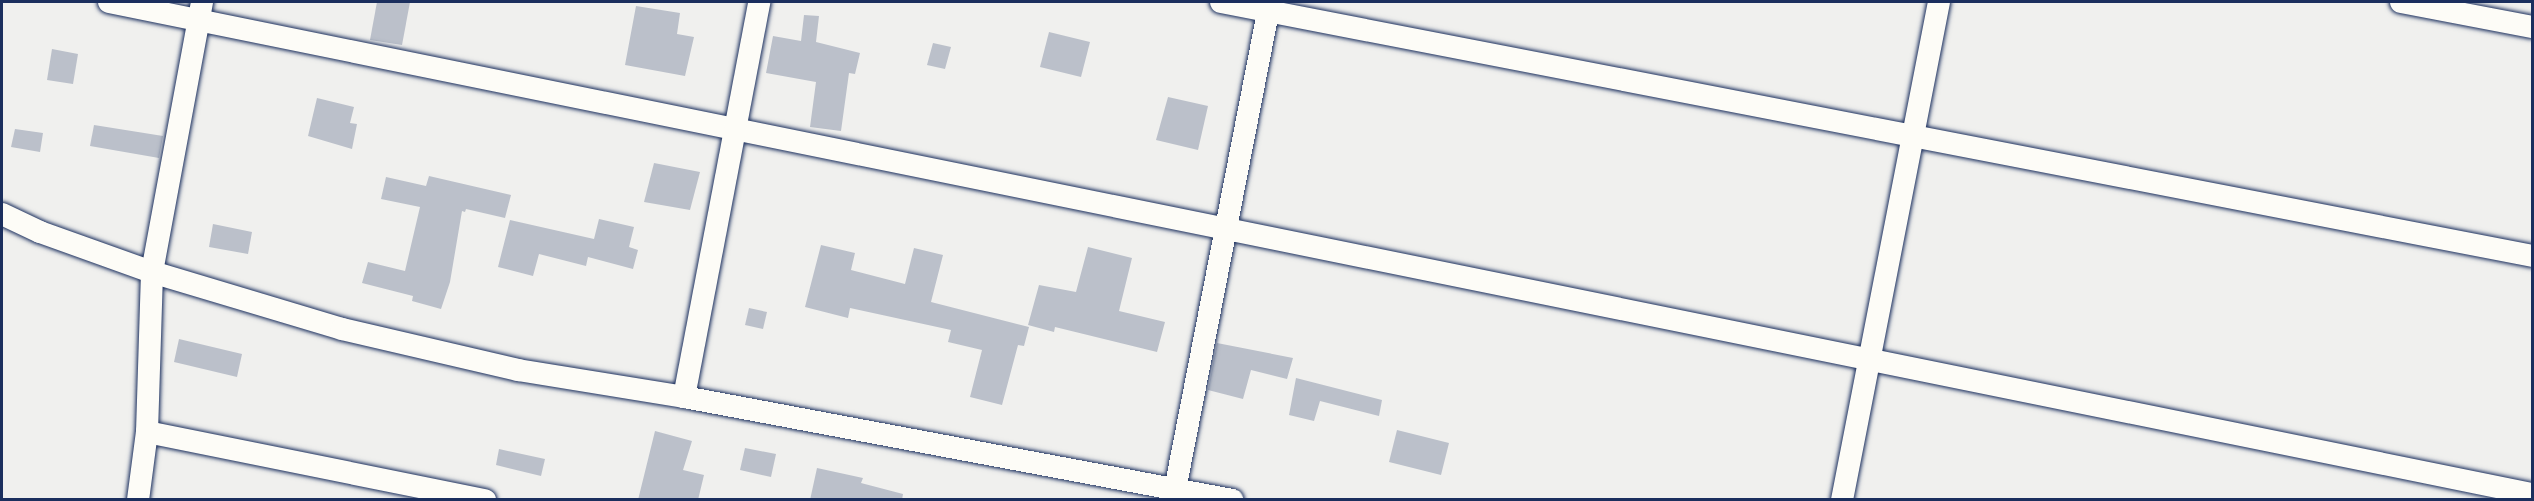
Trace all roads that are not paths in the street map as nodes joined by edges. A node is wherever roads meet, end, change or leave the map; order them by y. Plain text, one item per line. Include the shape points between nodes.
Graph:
1 (109, 2) edge
2 (759, 2) edge
3 (1221, 2) edge
4 (1939, 2) edge
5 (2401, 2) edge
6 (1269, 6) edge
7 (200, 10) edge
8 (2532, 27) edge
9 (735, 129) junction
10 (1912, 136) junction
11 (2, 214) edge
12 (1226, 228) junction
13 (2532, 256) edge
14 (152, 272) junction
15 (1869, 359) junction
16 (684, 397) junction
17 (147, 432) junction
18 (1174, 494) edge
19 (2532, 494) edge
20 (138, 500) edge
21 (485, 500) edge
22 (1232, 500) edge
23 (1842, 500) edge

1 - 7 street
2 - 9 street
3 - 6 street
4 - 10 street
5 - 8 street
6 - 10 street
6 - 12 street
7 - 9 street
7 - 14 street
9 - 12 street
9 - 16 street
10 - 13 street
10 - 15 street
11 - 14 street
12 - 15 street
12 - 18 street
14 - 16 street via 342,329 518,370
14 - 17 street
15 - 19 street
15 - 23 street
16 - 18 street
17 - 20 street
17 - 21 street
18 - 22 street

